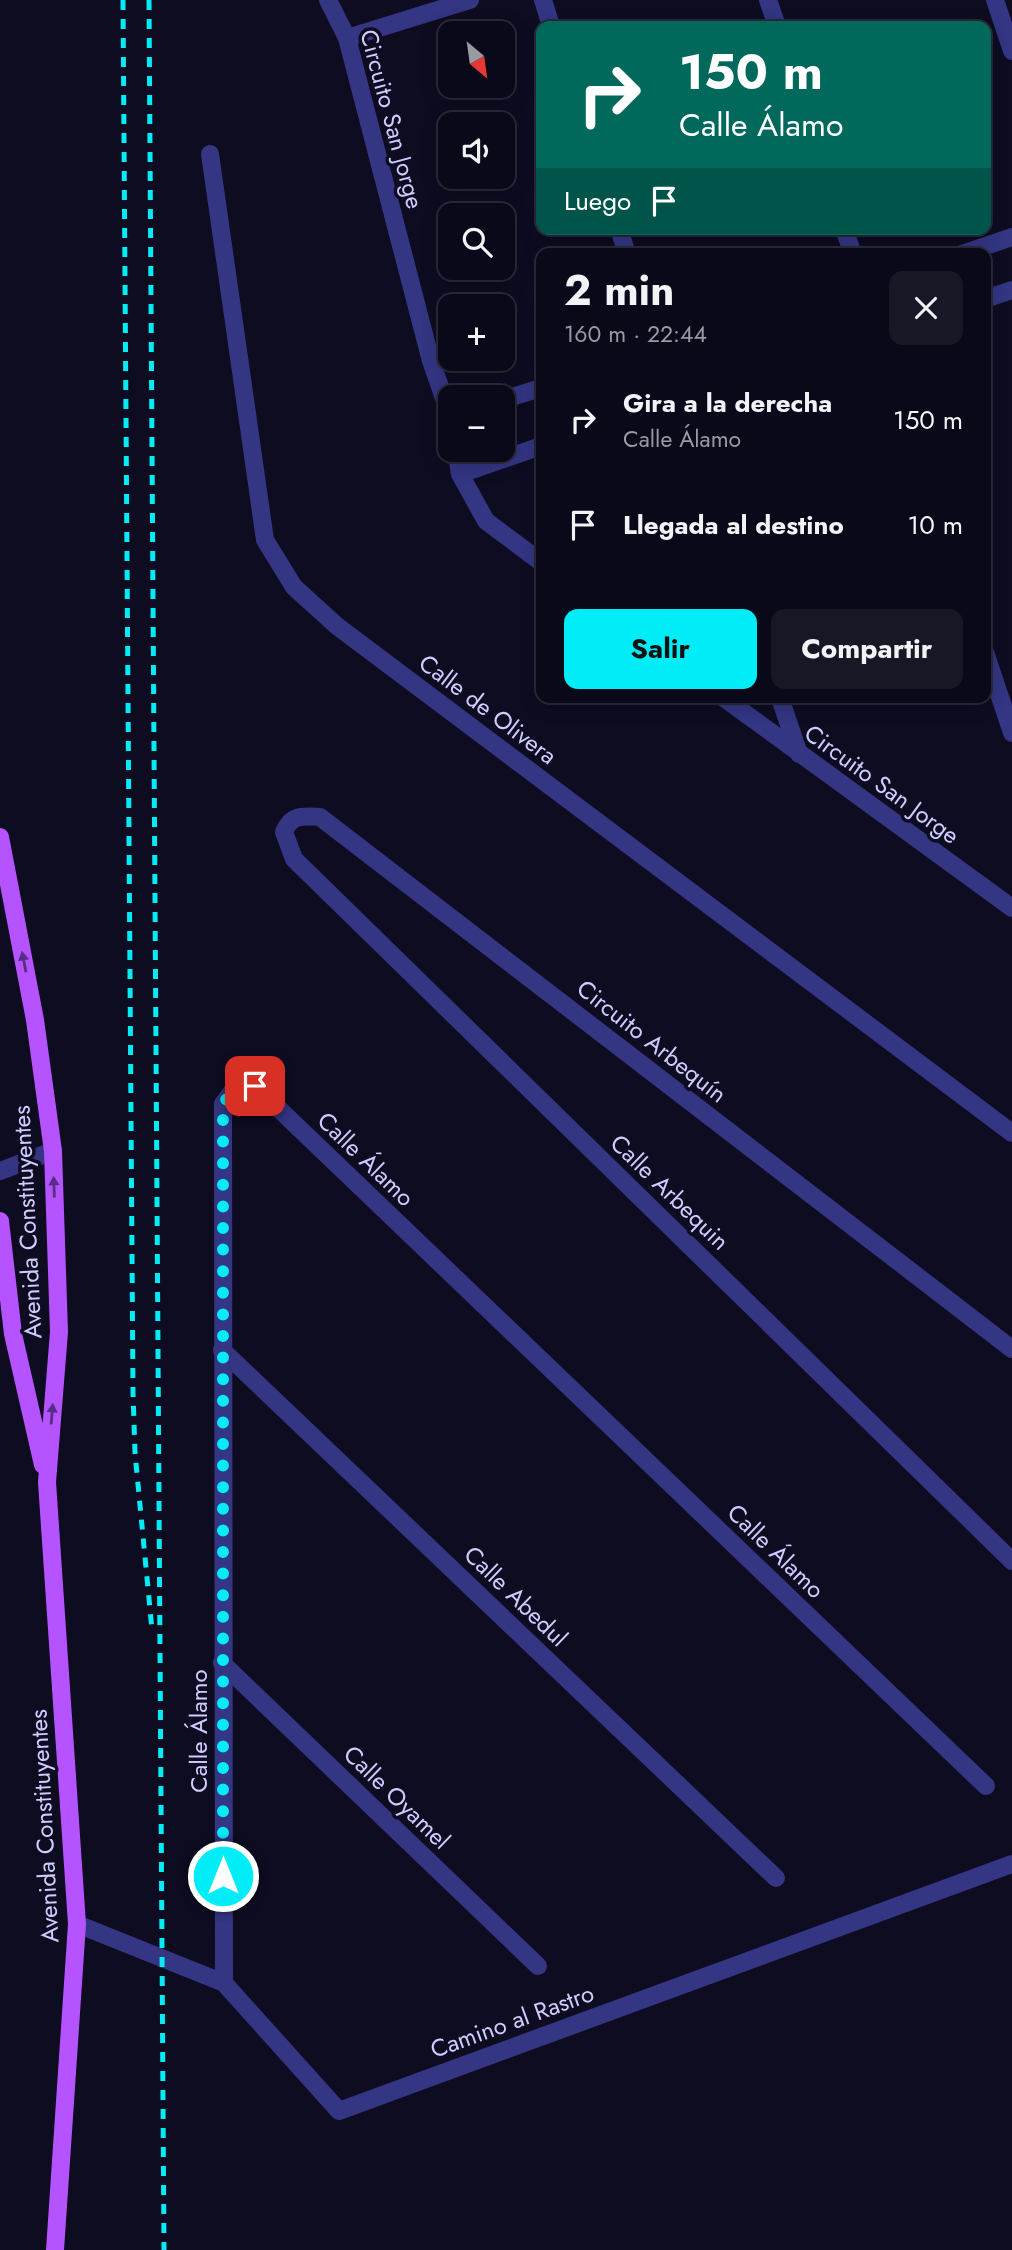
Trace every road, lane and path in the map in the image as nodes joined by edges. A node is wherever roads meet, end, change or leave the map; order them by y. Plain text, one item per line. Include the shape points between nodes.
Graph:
1 (328, 0) edge
2 (470, 0) edge
3 (543, 0) edge
4 (768, 0) edge
5 (995, 0) edge
6 (549, 21) edge
7 (775, 21) edge
8 (347, 38) junction
9 (1012, 51) edge
10 (210, 154) dead end
11 (1012, 237) edge
12 (980, 248) edge
13 (1012, 290) edge
14 (991, 297) edge
15 (440, 385) edge
16 (536, 390) edge
17 (515, 396) edge
18 (536, 448) edge
19 (458, 462) edge
20 (460, 474) junction
21 (536, 558) edge
22 (991, 670) edge
23 (731, 703) edge
24 (782, 703) edge
25 (1012, 733) edge
26 (799, 754) junction
27 (0, 837) edge
28 (293, 859) joint
29 (1012, 908) edge
30 (1012, 1133) edge
31 (53, 1151) junction
32 (0, 1171) edge
33 (0, 1221) edge
34 (1012, 1349) edge
35 (222, 1350) junction
36 (47, 1482) junction
37 (1012, 1561) edge
38 (222, 1663) junction
39 (986, 1786) dead end
40 (1012, 1864) edge
41 (776, 1878) dead end
42 (77, 1924) junction
43 (538, 1966) dead end
44 (224, 1983) junction
45 (55, 2250) edge

1 - 8 street, Circuito San Jorge
2 - 8 street
3 - 6 street
4 - 7 street
5 - 9 street
8 - 15 street, Circuito San Jorge
10 - 30 street, Calle de Olivera via 265,540 293,587 337,626
11 - 12 street
13 - 14 street
16 - 17 street
18 - 20 street
19 - 20 street
20 - 21 street via 486,521
22 - 25 street
23 - 26 street, Circuito San Jorge
24 - 26 street
26 - 29 street, Circuito San Jorge
31 -> 27 main road, Avenida Constituyentes via 36,1020
28 - 34 street, Circuito Arbequín via 284,832 288,822 299,816 320,817
28 - 37 street, Calle Arbequin
31 - 32 street
36 -> 31 main road, Avenida Constituyentes via 59,1332
33 - 36 main road, Avenida Constituyentes via 13,1334
35 - 38 street, Calle Álamo
35 - 39 street, Calle Álamo via 223,1104 236,1086 255,1086
35 - 41 street, Calle Abedul
36 - 42 main road, Avenida Constituyentes
38 - 43 street, Calle Oyamel
38 - 44 street, Calle Álamo
40 - 44 street, Camino al Rastro via 339,2111
42 - 44 street, Camino al Rastro
42 - 45 main road, Avenida Constituyentes

